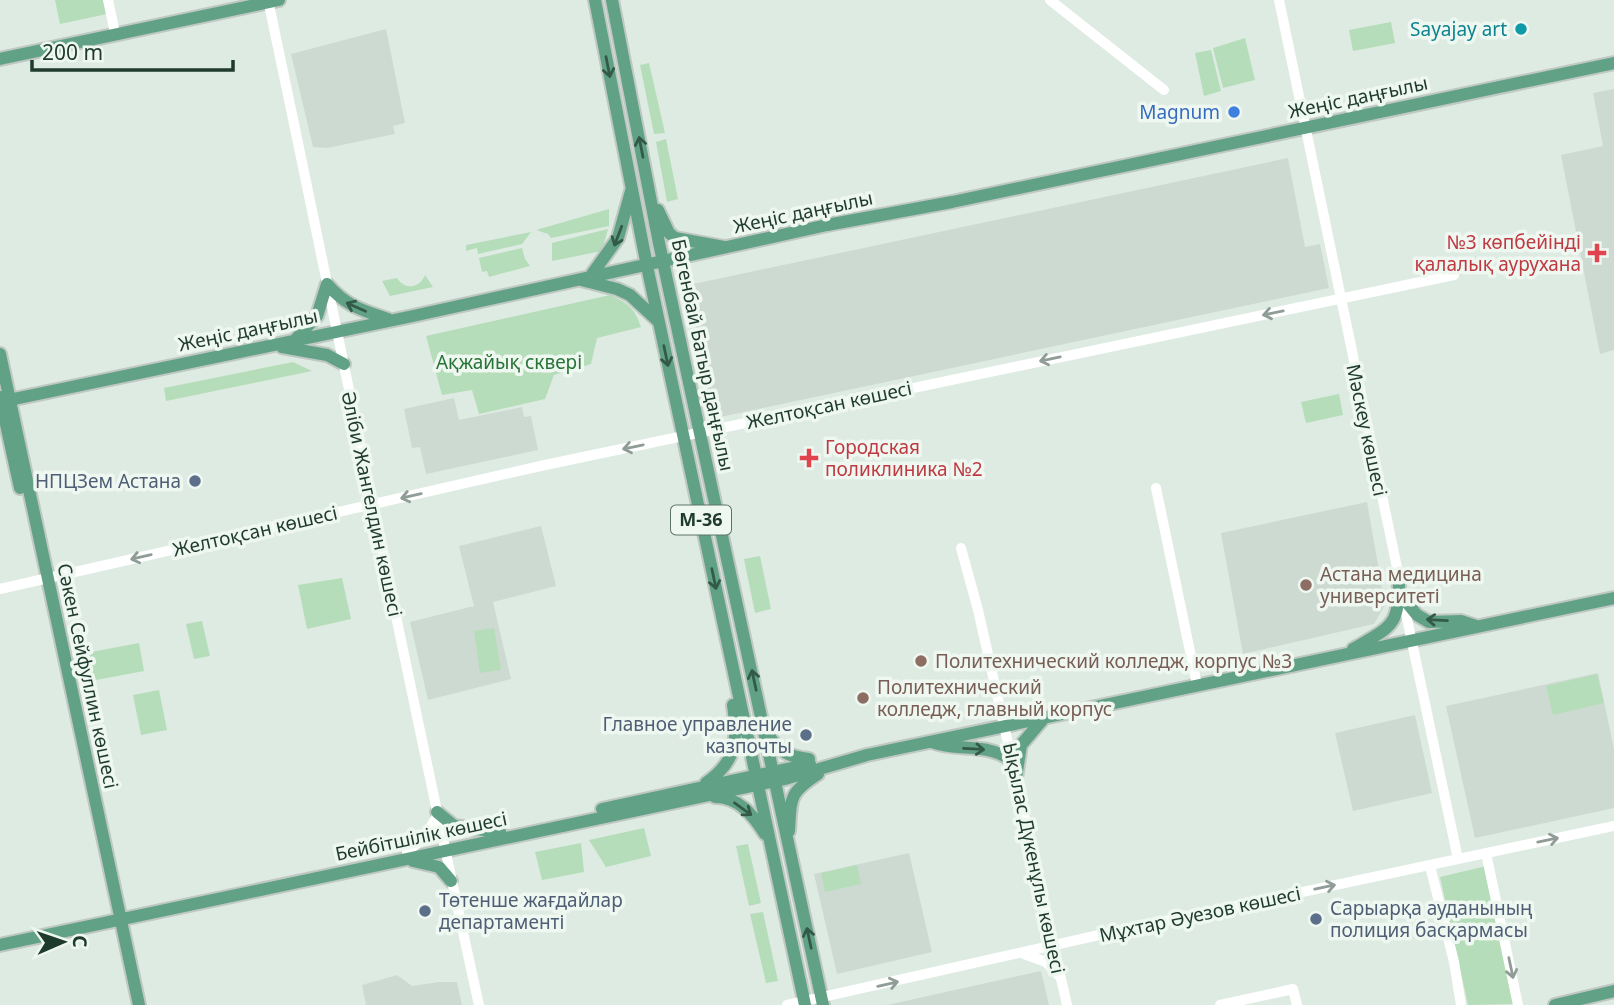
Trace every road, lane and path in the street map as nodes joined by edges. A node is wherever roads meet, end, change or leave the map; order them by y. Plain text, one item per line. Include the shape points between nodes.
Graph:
1 (108, 0) edge
2 (592, 0) edge
3 (612, 0) edge
4 (1050, 0) edge
5 (1279, 0) edge
6 (272, 1) edge
7 (115, 33) junction
8 (0, 59) edge
9 (1614, 63) edge
10 (1164, 90) dead end
11 (1306, 128) junction
12 (632, 187) junction
13 (649, 193) junction
14 (728, 248) junction
15 (663, 262) junction
16 (647, 266) junction
17 (1454, 275) dead end
18 (585, 278) junction
19 (327, 284) junction
20 (1339, 299) junction
21 (391, 320) junction
22 (659, 322) junction
23 (336, 331) junction
24 (294, 341) junction
25 (271, 345) junction
26 (0, 354) edge
27 (344, 364) junction
28 (3, 400) edge
29 (0, 433) edge
30 (700, 433) junction
31 (683, 437) junction
32 (14, 459) junction
33 (1156, 488) dead end
34 (372, 505) junction
35 (961, 548) dead end
36 (1399, 577) junction
37 (43, 579) junction
38 (0, 589) edge
39 (1403, 598) junction
40 (1614, 598) edge
41 (1480, 627) junction
42 (1412, 641) junction
43 (1343, 654) junction
44 (735, 680) junction
45 (1197, 685) junction
46 (1044, 718) junction
47 (763, 723) junction
48 (1005, 727) junction
49 (932, 742) junction
50 (1013, 762) junction
51 (831, 763) junction
52 (774, 776) junction
53 (1016, 778) junction
54 (757, 780) junction
55 (700, 792) junction
56 (437, 814) junction
57 (1614, 826) edge
58 (500, 832) junction
59 (771, 844) junction
60 (789, 845) junction
61 (444, 848) junction
62 (407, 852) junction
63 (1486, 853) junction
64 (1458, 859) junction
65 (392, 862) junction
66 (1430, 866) junction
67 (452, 881) junction
68 (116, 917) junction
69 (0, 938) edge
70 (0, 945) edge
71 (1054, 946) junction
72 (1020, 953) junction
73 (1060, 977) junction
74 (1614, 991) edge
75 (822, 1002) edge
76 (804, 1003) edge
77 (131, 1005) edge
78 (139, 1005) edge
79 (479, 1005) edge
80 (786, 1005) edge
81 (1067, 1005) edge
82 (1220, 1005) edge
83 (1297, 1005) edge
84 (1461, 1005) edge
85 (1518, 1005) edge
86 (1555, 1005) edge

1 - 7 street
2 -> 12 main road, Бөгенбай Батыр даңғылы / M-36
13 -> 3 main road, Бөгенбай Батыр даңғылы / M-36
4 - 10 street
5 - 11 street, Мәскеу көшесі
6 - 7 main road
6 - 19 street, Әліби Жангелдин көшесі
7 - 8 main road
9 - 11 main road, Жеңіс даңғылы
11 - 14 main road, Жеңіс даңғылы
11 - 20 street, Мәскеу көшесі
12 - 16 main road, Бөгенбай Батыр даңғылы / M-36
12 -> 18 main road via 618,238
13 - 14 main road via 675,238
13 - 15 main road, Бөгенбай Батыр даңғылы / M-36
14 - 15 main road, Жеңіс даңғылы
15 - 16 main road, Жеңіс даңғылы
15 - 30 main road, Бөгенбай Батыр даңғылы / M-36
16 - 18 main road, Жеңіс даңғылы
16 - 22 main road, Бөгенбай Батыр даңғылы / M-36
17 - 20 street, Желтоқсан көшесі
18 - 21 main road, Жеңіс даңғылы
18 - 22 main road via 630,295
21 -> 19 main road via 344,302
19 - 23 street, Әліби Жангелдин көшесі
19 - 24 main road via 317,316
20 -> 30 street, Желтоқсан көшесі
20 - 36 street, Мәскеу көшесі
21 - 23 main road, Жеңіс даңғылы
22 -> 31 main road, Бөгенбай Батыр даңғылы / M-36
23 - 24 main road, Жеңіс даңғылы
23 - 27 street, Әліби Жангелдин көшесі
24 - 25 main road, Жеңіс даңғылы
25 - 27 main road via 327,355
25 - 28 main road, Жеңіс даңғылы
26 - 28 main road, Сәкен Сейфуллин көшесі
27 - 34 street, Әліби Жангелдин көшесі
28 - 32 main road, Сәкен Сейфуллин көшесі
28 - 37 main road, Сәкен Сейфуллин көшесі
29 - 32 main road
30 - 31 street, Желтоқсан көшесі
47 -> 30 main road, Бөгенбай Батыр даңғылы / M-36
31 -> 34 street, Желтоқсан көшесі
31 -> 44 main road, Бөгенбай Батыр даңғылы / M-36
32 - 37 main road, Сәкен Сейфуллин көшесі
33 - 45 street
34 -> 37 street, Желтоқсан көшесі
34 - 56 street, Әліби Жангелдин көшесі
35 - 48 street, Ықылас Дүкенұлы көшесі
36 - 39 street, Мәскеу көшесі
36 - 43 main road via 1399,606 1392,623
37 - 38 street, Желтоқсан көшесі
37 - 68 main road, Сәкен Сейфуллин көшесі
41 -> 39 main road via 1461,621 1429,622 1416,615
39 - 42 street, Мәскеу көшесі
40 - 41 main road, Бейбітшілік көшесі
41 - 42 main road, Бейбітшілік көшесі
42 - 43 main road, Бейбітшілік көшесі
42 - 64 street, Мәскеу көшесі
43 - 45 main road, Бейбітшілік көшесі
44 - 54 main road, Бөгенбай Батыр даңғылы / M-36
44 - 55 main road via 736,743 718,775
45 - 46 main road, Бейбітшілік көшесі
46 - 48 main road, Бейбітшілік көшесі
46 - 53 main road via 1021,745
47 - 51 main road via 782,752
47 - 52 main road, Бөгенбай Батыр даңғылы / M-36
48 - 49 main road, Бейбітшілік көшесі
48 - 50 street, Ықылас Дүкенұлы көшесі
49 -> 50 main road via 992,750
49 - 51 main road, Бейбітшілік көшесі
50 - 53 street, Ықылас Дүкенұлы көшесі
51 - 52 main road, Бейбітшілік көшесі
51 - 60 main road via 798,786
52 - 54 main road, Бейбітшілік көшесі
52 - 60 main road, Бөгенбай Батыр даңғылы / M-36
53 - 71 street, Ықылас Дүкенұлы көшесі
54 - 55 main road, Бейбітшілік көшесі
54 - 59 main road, Бөгенбай Батыр даңғылы / M-36
55 - 58 main road, Бейбітшілік көшесі
55 -> 59 main road via 741,804
55 - 61 main road, Бейбітшілік көшесі
56 - 58 main road via 454,826
56 - 61 street, Әліби Жангелдин көшесі
56 - 62 street via 424,838
63 -> 57 street, Мұхтар Әуезов көшесі
58 - 61 main road, Бейбітшілік көшесі
59 - 76 main road, Бөгенбай Батыр даңғылы / M-36
75 -> 60 main road, Бөгенбай Батыр даңғылы / M-36
61 - 62 main road, Бейбітшілік көшесі
61 - 65 main road, Бейбітшілік көшесі
61 - 67 street, Әліби Жангелдин көшесі
62 - 68 main road, Бейбітшілік көшесі
63 - 64 street, Мұхтар Әуезов көшесі
63 -> 85 street
64 - 66 street, Мұхтар Әуезов көшесі
65 - 67 main road via 425,862 439,867
65 - 68 main road, Бейбітшілік көшесі
71 -> 66 street, Мұхтар Әуезов көшесі
66 - 84 street
67 - 79 street, Әліби Жангелдин көшесі
68 - 69 main road, Бейбітшілік көшесі
68 - 70 main road, Бейбітшілік көшесі
68 - 77 main road, Сәкен Сейфуллин көшесі
68 - 78 main road, Сәкен Сейфуллин көшесі
71 - 72 street, Мұхтар Әуезов көшесі
71 - 73 street, Ықылас Дүкенұлы көшесі
72 - 73 street via 1046,962
75 -> 72 street, Мұхтар Әуезов көшесі
73 - 81 street, Ықылас Дүкенұлы көшесі
74 - 86 main road
75 - 76 street, Мұхтар Әуезов көшесі
76 - 80 street, Мұхтар Әуезов көшесі
82 - 83 street via 1293,989

